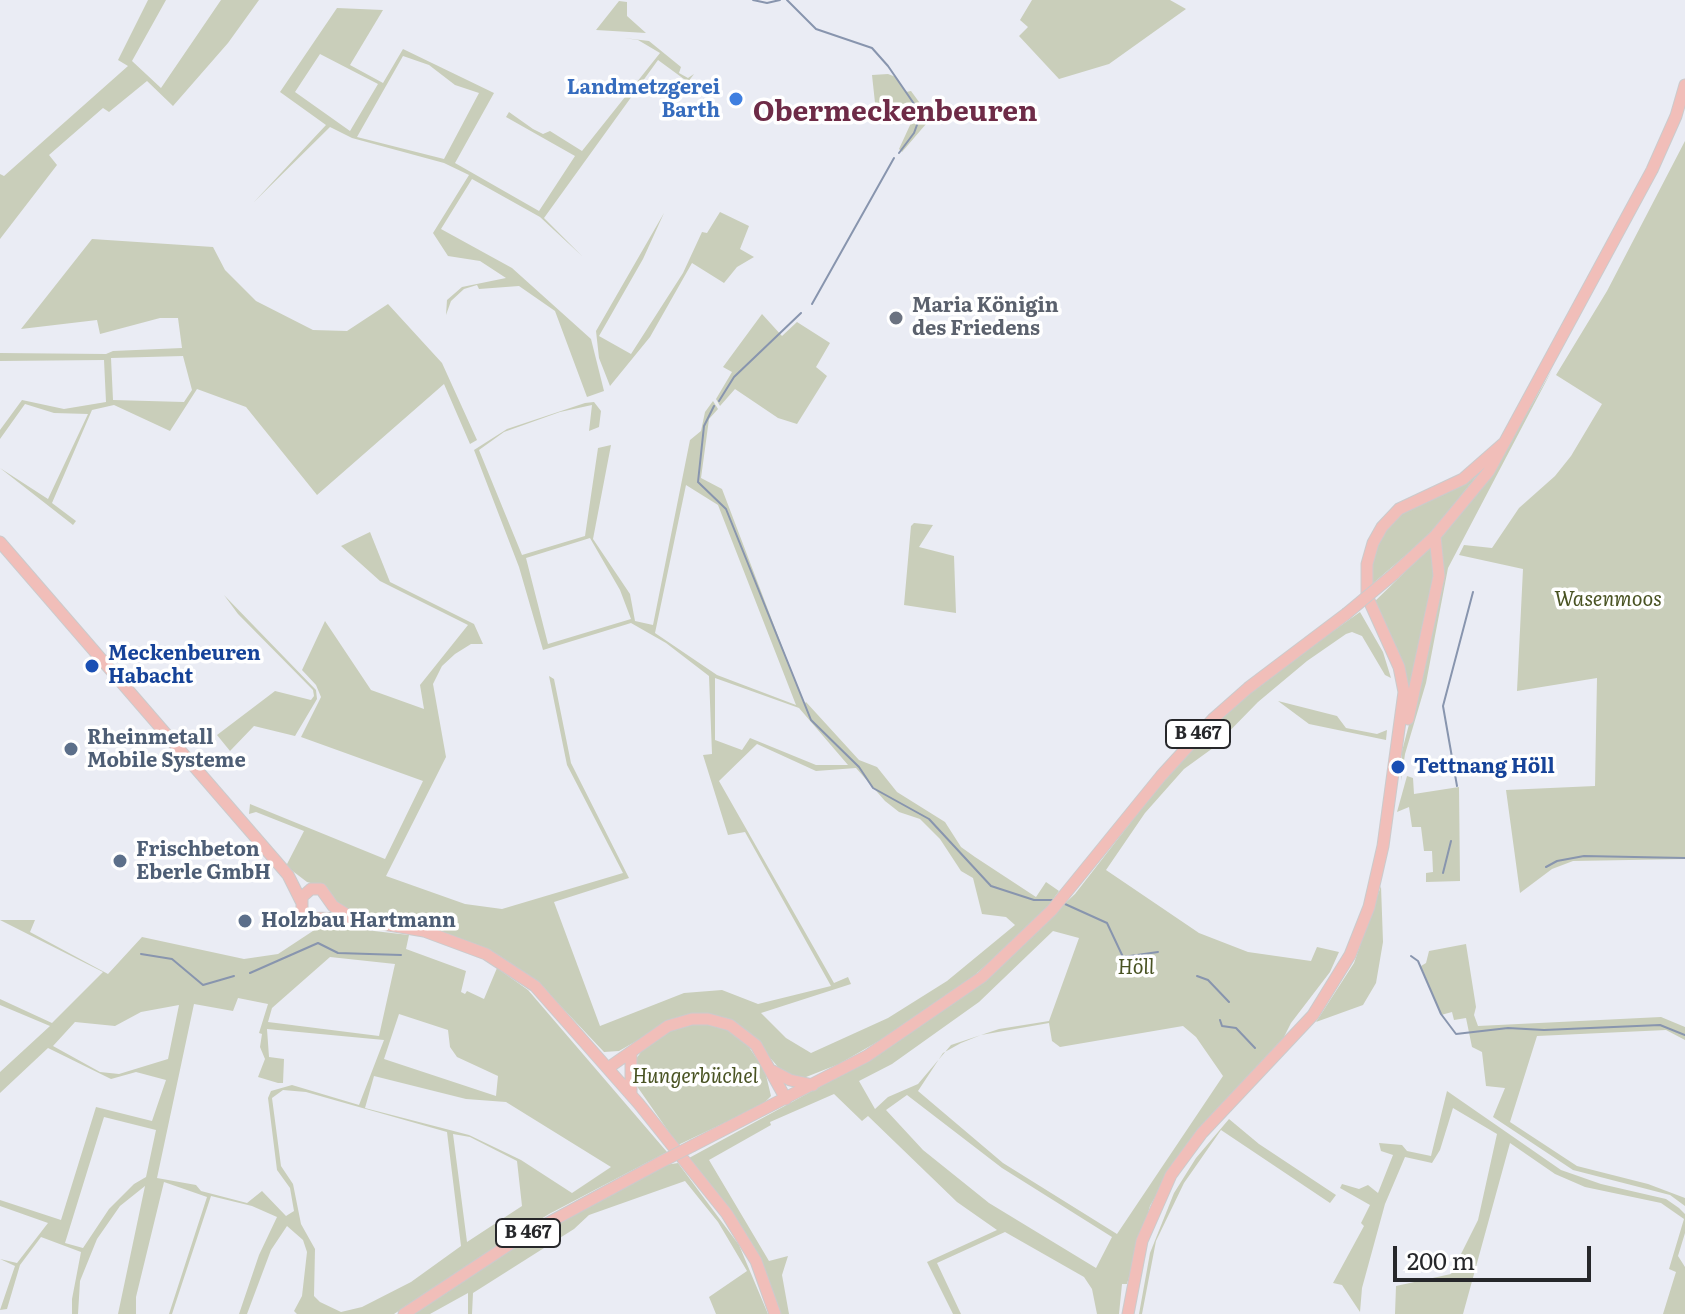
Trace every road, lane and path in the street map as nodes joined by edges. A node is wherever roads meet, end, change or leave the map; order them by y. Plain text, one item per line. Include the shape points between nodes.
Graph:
1 (1685, 85) edge
2 (1504, 443) junction
3 (1435, 536) junction
4 (0, 542) edge
5 (1402, 729) junction
6 (288, 875) junction
7 (311, 889) junction
8 (301, 901) junction
9 (330, 903) junction
10 (323, 916) junction
11 (354, 919) junction
12 (631, 1052) junction
13 (608, 1068) junction
14 (772, 1071) junction
15 (813, 1085) junction
16 (631, 1094) junction
17 (786, 1099) junction
18 (404, 1314) edge
19 (775, 1314) edge
20 (1128, 1314) edge

1 - 2 main road, B 467 via 1647,182
2 - 3 main road, B 467 via 1474,492
2 - 5 main road via 1463,479 1399,509 1370,549 1367,596 1402,676
3 - 5 main road via 1439,576
3 - 15 main road, B 467, bridge via 1214,718 1052,910 982,977
4 - 6 main road
5 - 20 main road via 1369,907 1339,976 1304,1026 1202,1133 1171,1175 1142,1241
6 - 7 main road
6 - 8 main road
7 - 8 main road
7 - 9 main road via 324,891
8 - 10 main road via 307,916
9 - 10 main road
9 - 11 main road
10 - 11 main road
11 - 13 main road via 424,931 502,963 548,998
12 - 13 main road
12 - 14 main road via 677,1022 708,1019 744,1034
12 - 16 main road
13 - 16 main road
14 - 15 main road
14 - 17 main road
15 - 17 main road, B 467
16 - 19 main road via 740,1233
17 - 18 main road, B 467, bridge via 513,1242

